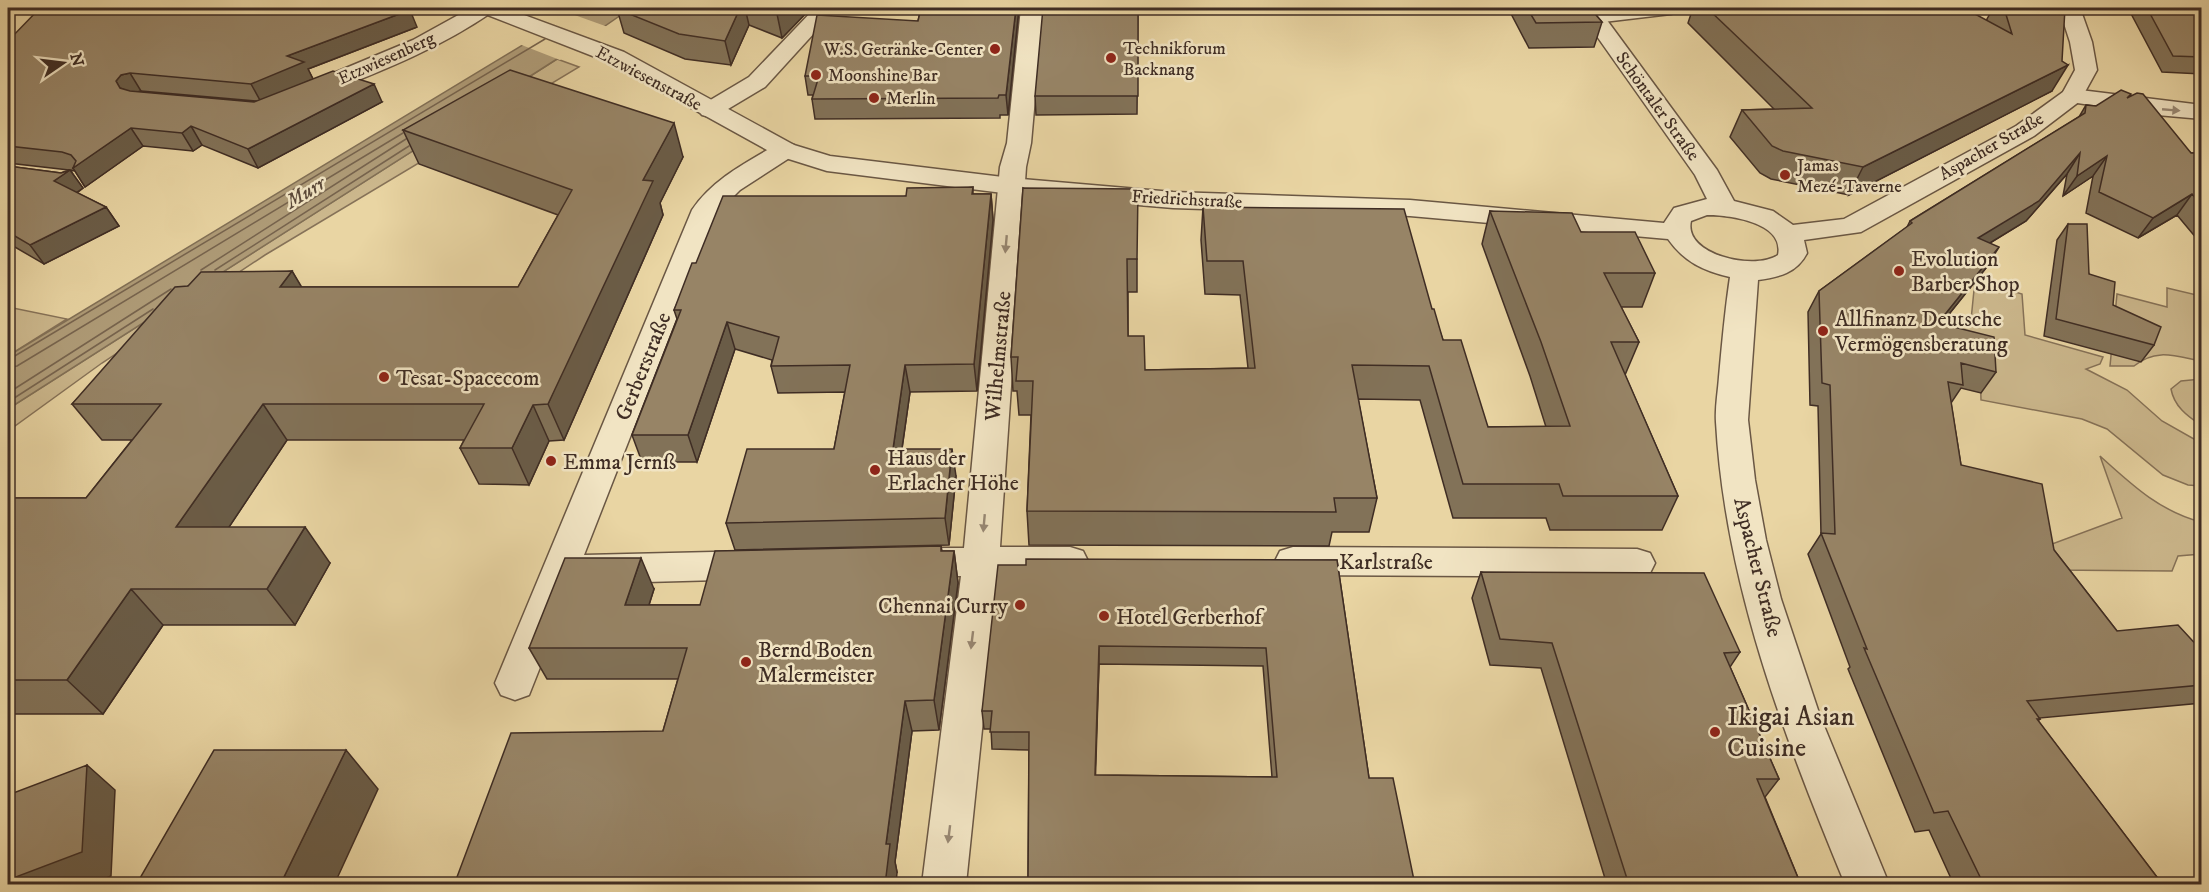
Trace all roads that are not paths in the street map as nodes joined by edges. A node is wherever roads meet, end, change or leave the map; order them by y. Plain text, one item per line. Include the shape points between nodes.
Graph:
1 (826, 8) edge
2 (1032, 8) edge
3 (1671, 8) edge
4 (2070, 8) edge
5 (491, 9) edge
6 (1591, 12) edge
7 (2072, 96) junction
8 (285, 102) edge
9 (710, 110) junction
10 (2202, 112) edge
11 (785, 150) junction
12 (1011, 186) junction
13 (1724, 207) junction
14 (1677, 232) junction
15 (1788, 234) junction
16 (1745, 272) junction
17 (981, 561) junction
18 (1099, 561) edge
19 (1262, 561) edge
20 (882, 562) edge
21 (1637, 563) dead end
22 (786, 565) edge
23 (559, 570) junction
24 (514, 683) dead end
25 (944, 885) edge
26 (1867, 885) edge

1 - 9 street via 757,82
2 - 12 street, Wilhelmstraße
3 - 6 street
4 - 7 street, Aspacher Straße via 2086,70
5 - 8 street, Etzwiesenberg
5 - 9 street, Etzwiesenstraße via 616,57
6 - 13 street, Schöntaler Straße via 1708,175
7 -> 10 street
7 - 15 street, Aspacher Straße via 2025,131 1851,226
9 - 11 street, Friedrichstraße
11 - 12 street, Friedrichstraße via 828,163
11 - 23 street, Gerberstraße via 745,175 705,210
12 - 14 street, Friedrichstraße via 1173,200 1410,208
12 -> 17 street, Wilhelmstraße
13 - 14 street via 1705,207 1683,214
13 - 15 street via 1765,218
14 - 16 street via 1697,255
15 - 16 street via 1794,254 1788,262 1778,268
16 - 26 street, Aspacher Straße via 1738,314 1732,419 1738,478 1759,586 1814,751
17 - 18 street
17 - 20 street
17 -> 25 street, Wilhelmstraße
19 - 21 street, Karlstraße
22 - 23 street
23 - 24 street, Gerberstraße

